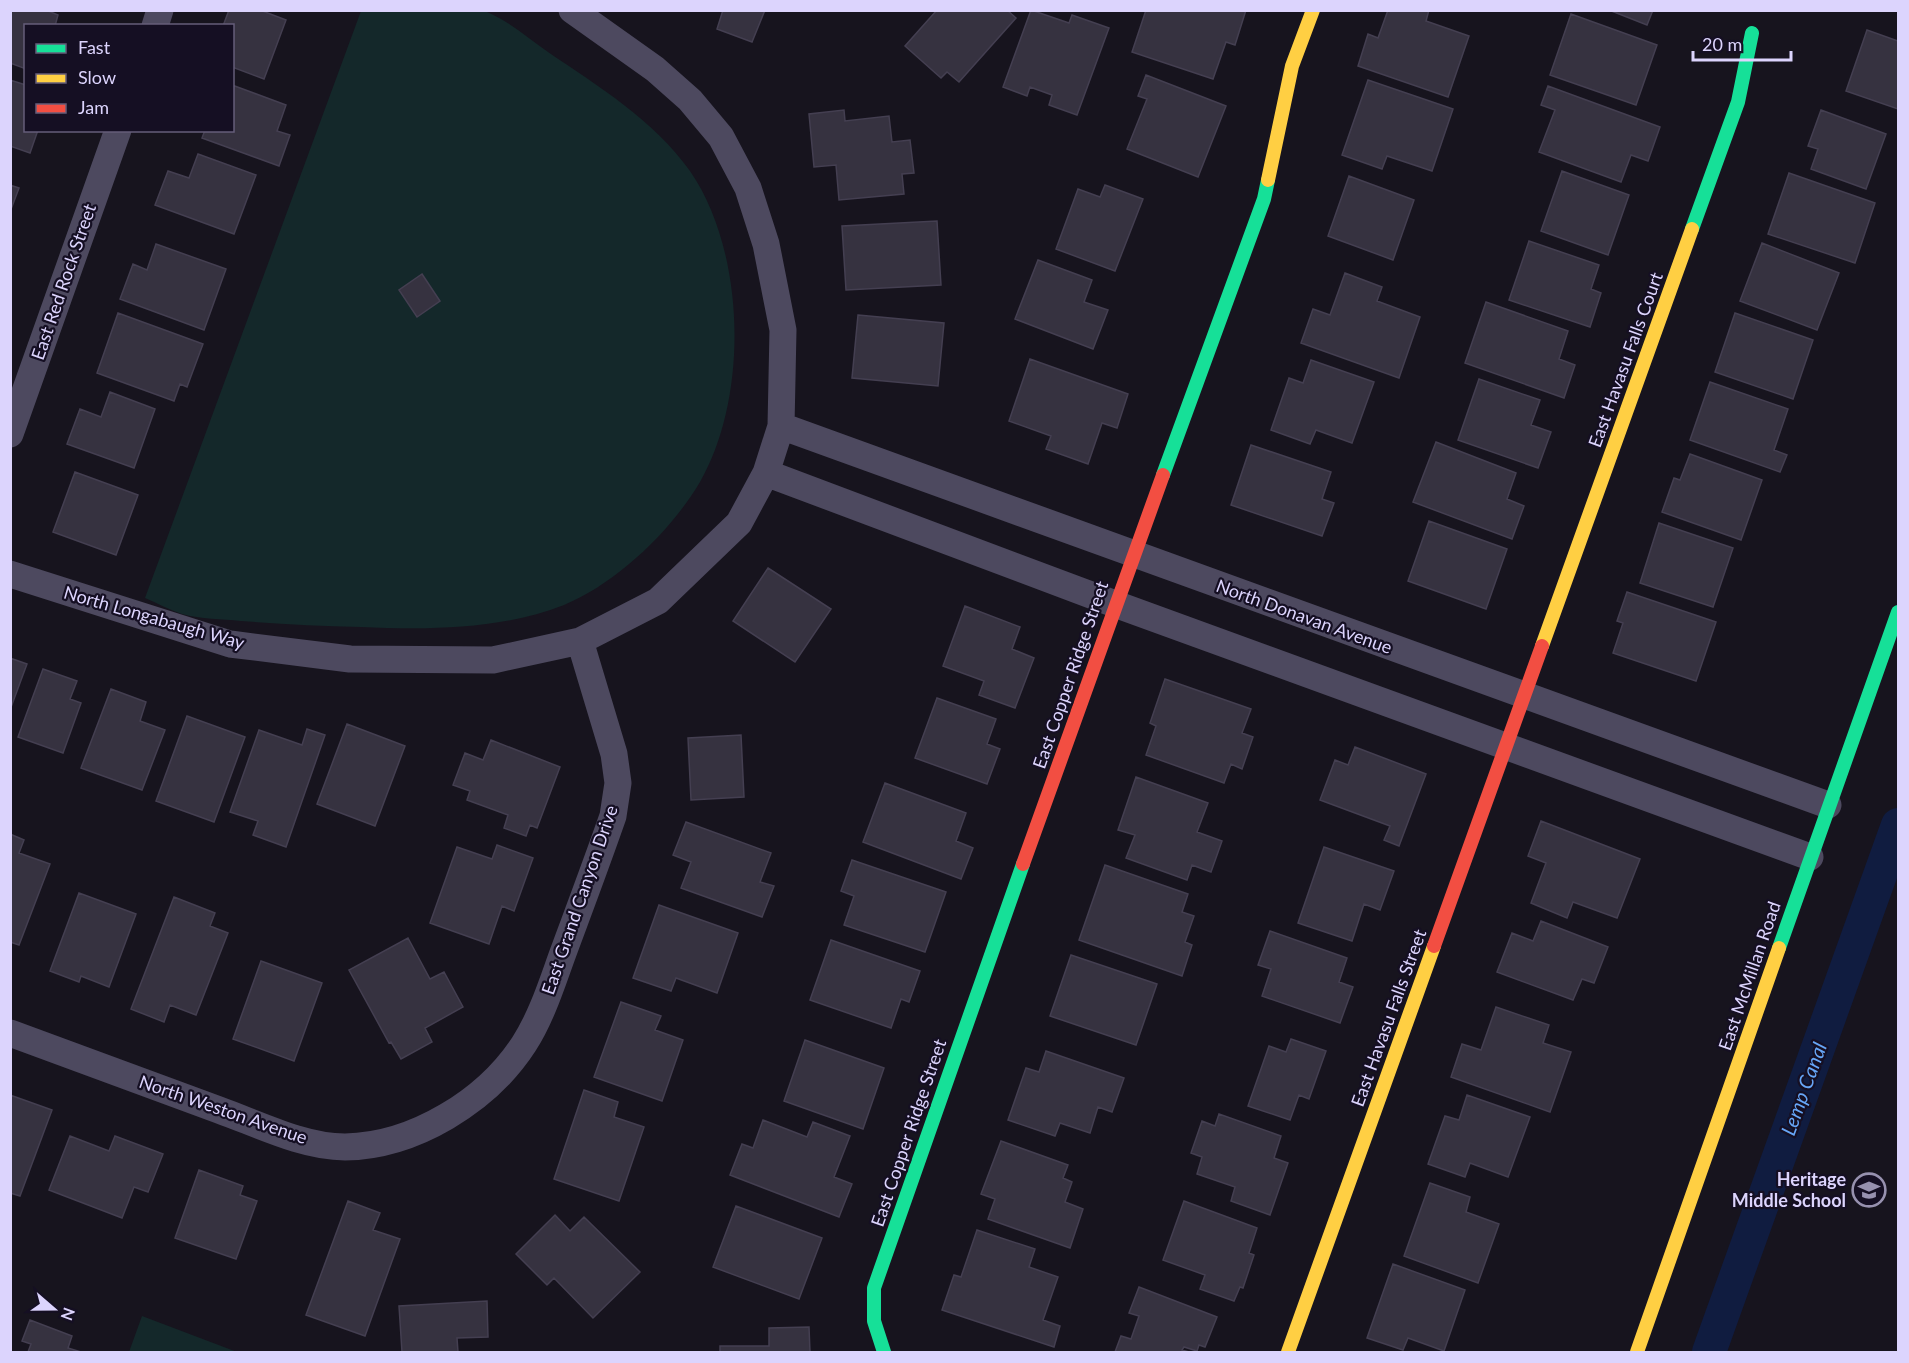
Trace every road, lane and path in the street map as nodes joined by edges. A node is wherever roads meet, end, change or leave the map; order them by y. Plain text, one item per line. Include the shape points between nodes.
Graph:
1 (572, 10) edge
2 (1313, 10) edge
3 (1752, 33) dead end
4 (117, 132) edge
5 (781, 426) junction
6 (10, 434) edge
7 (766, 473) junction
8 (1133, 554) junction
9 (10, 574) edge
10 (1115, 604) junction
11 (1899, 612) edge
12 (580, 641) junction
13 (1524, 697) junction
14 (1506, 746) junction
15 (1828, 805) junction
16 (1810, 857) junction
17 (10, 1033) edge
18 (438, 1121) joint
19 (884, 1352) edge
20 (1288, 1353) edge
21 (1637, 1353) edge

1 - 5 street, North Longabaugh Way via 655,69 690,100 720,138 748,188 766,244 783,330
2 - 8 street, East Copper Ridge Street via 1292,66 1264,199
3 - 13 street, East Havasu Falls Court via 1738,102
4 - 6 street, East Red Rock Street
5 - 7 street, North Longabaugh Way
5 - 8 street, North Donavan Avenue
7 - 10 street
7 - 12 street, North Longabaugh Way via 739,523 658,601
8 - 10 street, East Copper Ridge Street
8 - 13 street, North Donavan Avenue
9 - 12 street, North Longabaugh Way via 230,644 350,659 493,660
10 - 14 street
10 - 19 street, East Copper Ridge Street via 874,1288 874,1321
11 - 15 street, East McMillan Road
12 - 18 street, East Grand Canyon Drive via 614,754 618,783 614,816 542,1011 524,1044 484,1091
13 - 14 street, East Havasu Falls Street
13 - 15 street, North Donavan Avenue
14 - 16 street
14 - 20 street, East Havasu Falls Street
15 - 16 street, East McMillan Road
16 - 21 street, East McMillan Road
17 - 18 street, North Weston Avenue via 313,1141 345,1147 375,1143

